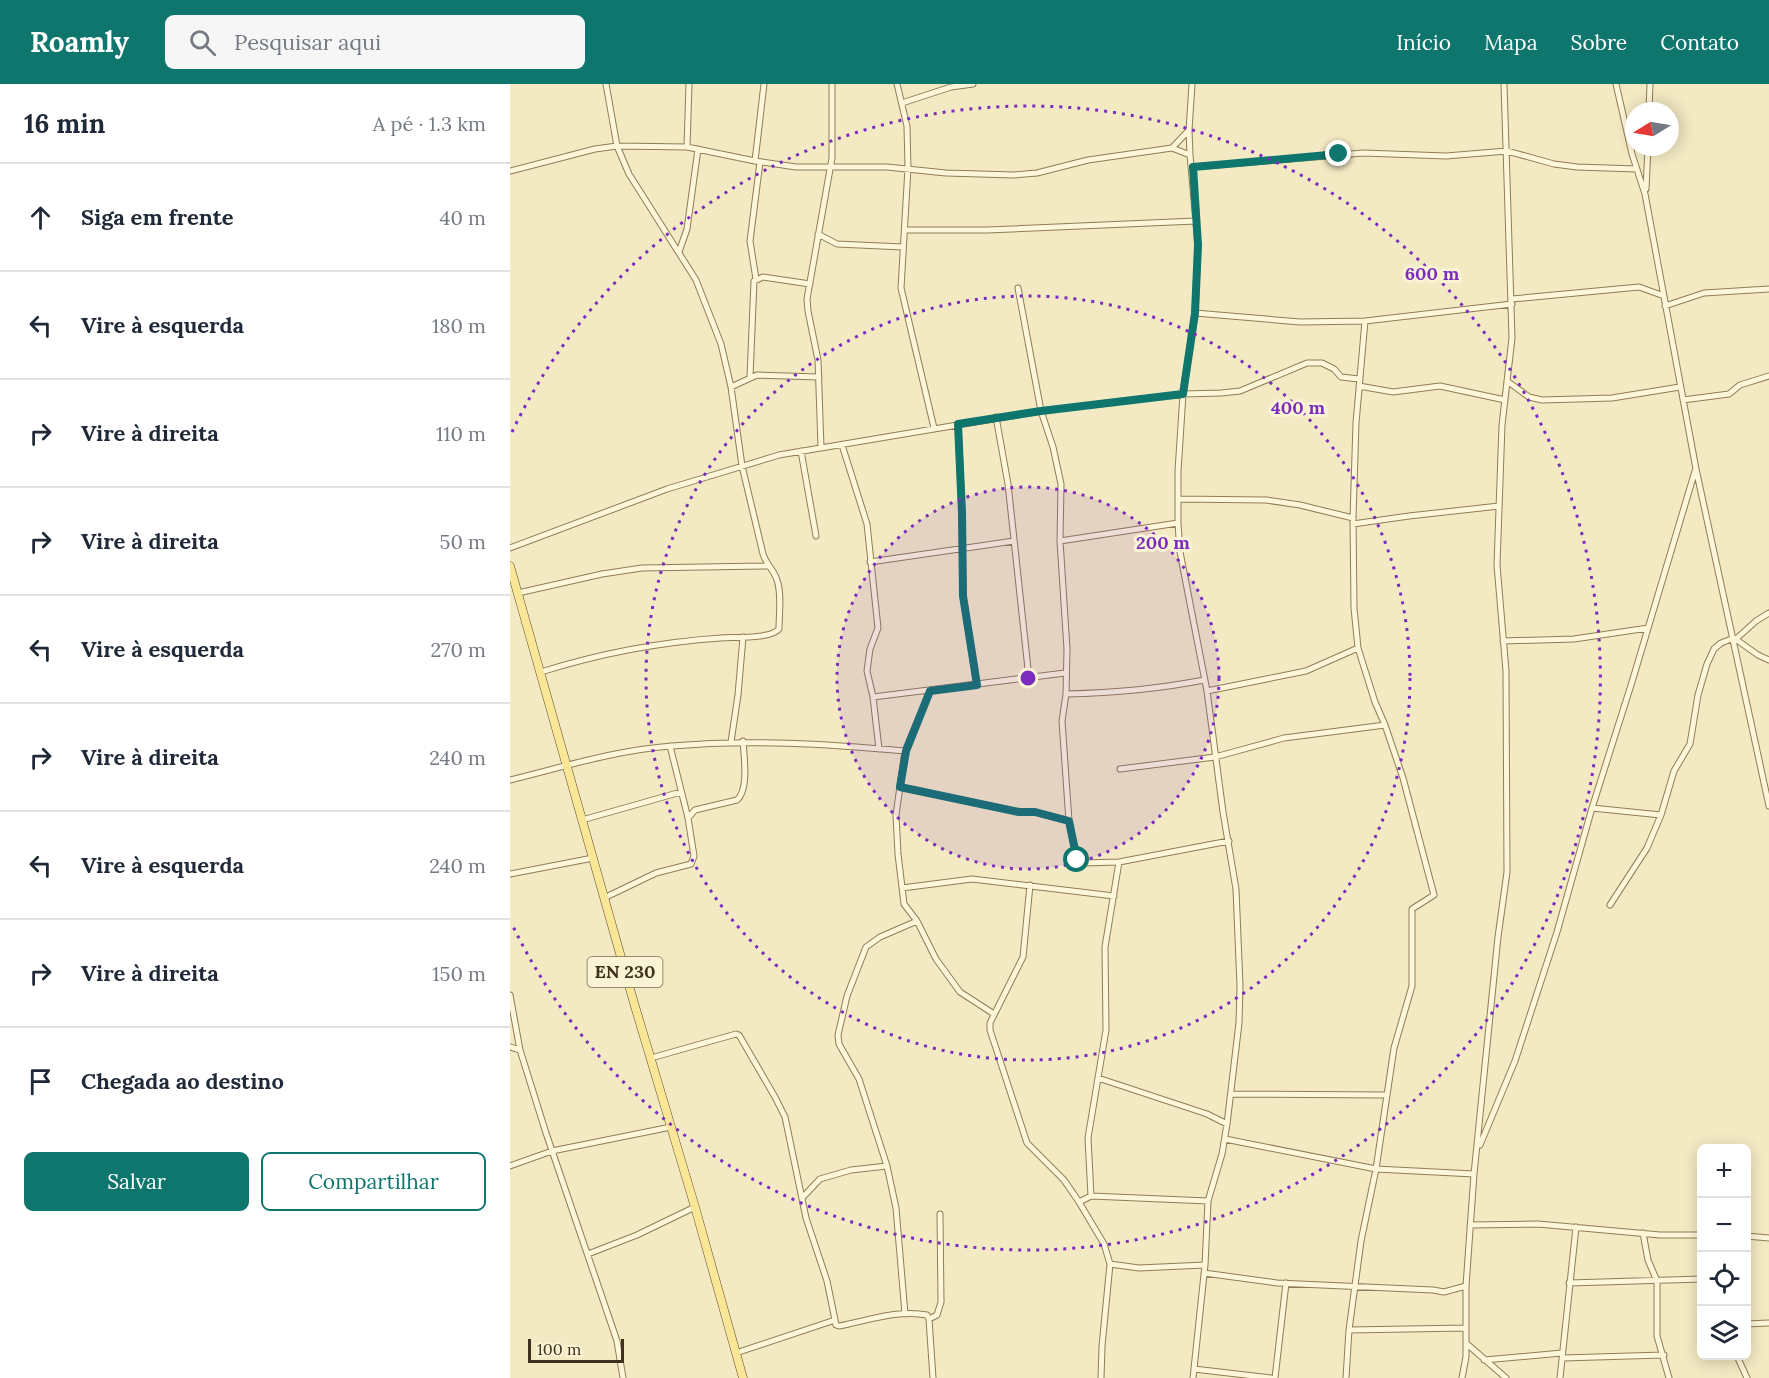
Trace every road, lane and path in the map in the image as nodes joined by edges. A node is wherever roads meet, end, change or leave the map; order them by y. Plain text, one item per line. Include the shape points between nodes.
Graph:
1 (606, 84) edge
2 (689, 84) edge
3 (764, 84) edge
4 (832, 84) edge
5 (897, 84) edge
6 (973, 84) edge
7 (1192, 84) edge
8 (1504, 84) edge
9 (1616, 84) edge
10 (1650, 84) edge
11 (951, 85) edge
12 (1649, 102) edge
13 (902, 103) junction
14 (1625, 123) edge
15 (1189, 130) junction
16 (617, 146) junction
17 (687, 147) junction
18 (1172, 148) junction
19 (698, 149) junction
20 (1507, 151) junction
21 (1190, 155) junction
22 (1633, 156) edge
23 (1647, 156) edge
24 (758, 161) junction
25 (1193, 167) junction
26 (830, 168) junction
27 (908, 168) junction
28 (1637, 169) junction
29 (510, 171) edge
30 (1645, 194) junction
31 (1196, 221) junction
32 (905, 230) junction
33 (818, 234) junction
34 (903, 247) junction
35 (679, 252) junction
36 (756, 279) junction
37 (810, 284) junction
38 (1018, 288) dead end
39 (1769, 289) edge
40 (1664, 296) junction
41 (1512, 302) junction
42 (1665, 306) junction
43 (1195, 313) junction
44 (1365, 321) junction
45 (1769, 376) edge
46 (750, 377) junction
47 (819, 377) junction
48 (1507, 381) junction
49 (1359, 382) junction
50 (731, 387) junction
51 (1680, 387) junction
52 (1183, 394) junction
53 (1505, 400) junction
54 (1683, 400) junction
55 (1041, 411) junction
56 (996, 417) junction
57 (958, 424) junction
58 (934, 428) junction
59 (842, 445) junction
60 (821, 447) junction
61 (801, 451) junction
62 (742, 466) junction
63 (1695, 469) junction
64 (1178, 499) junction
65 (1499, 506) junction
66 (1353, 521) junction
67 (1178, 523) junction
68 (816, 536) dead end
69 (1014, 541) junction
70 (1060, 541) junction
71 (510, 548) edge
72 (963, 549) junction
73 (870, 562) junction
74 (510, 566) edge
75 (767, 566) junction
76 (515, 591) edge
77 (1769, 613) edge
78 (1648, 628) junction
79 (742, 636) junction
80 (1735, 638) junction
81 (1503, 641) junction
82 (1358, 648) junction
83 (1769, 660) edge
84 (541, 672) junction
85 (1065, 673) junction
86 (1029, 678) junction
87 (1204, 680) junction
88 (977, 685) junction
89 (930, 691) junction
90 (1207, 691) junction
91 (1066, 693) junction
92 (873, 697) junction
93 (1385, 725) junction
94 (743, 741) junction
95 (731, 742) junction
96 (670, 746) junction
97 (879, 749) junction
98 (906, 751) junction
99 (1215, 757) junction
100 (567, 766) junction
101 (1120, 769) dead end
102 (510, 780) edge
103 (900, 787) junction
104 (681, 792) junction
105 (1769, 806) edge
106 (1592, 808) junction
107 (1661, 815) junction
108 (688, 818) junction
109 (582, 820) junction
110 (1069, 821) junction
111 (1229, 841) junction
112 (593, 858) junction
113 (1119, 862) junction
114 (510, 874) edge
115 (1030, 885) junction
116 (902, 888) junction
117 (1114, 896) junction
118 (604, 898) junction
119 (1610, 905) dead end
120 (917, 921) junction
121 (510, 995) edge
122 (994, 1014) junction
123 (510, 1047) edge
124 (520, 1050) junction
125 (651, 1058) junction
126 (1098, 1078) junction
127 (1231, 1094) junction
128 (1386, 1095) junction
129 (1227, 1124) junction
130 (671, 1127) junction
131 (1225, 1139) junction
132 (552, 1151) junction
133 (1477, 1152) junction
134 (510, 1166) edge
135 (887, 1166) junction
136 (1376, 1168) junction
137 (1474, 1174) junction
138 (1091, 1196) junction
139 (802, 1198) junction
140 (1208, 1201) junction
141 (1079, 1202) junction
142 (695, 1207) junction
143 (940, 1214) dead end
144 (1470, 1225) junction
145 (1576, 1227) junction
146 (1643, 1233) junction
147 (1697, 1235) edge
148 (1751, 1236) edge
149 (1769, 1238) edge
150 (588, 1254) junction
151 (1110, 1264) junction
152 (1205, 1265) junction
153 (1204, 1273) junction
154 (1697, 1279) edge
155 (1657, 1281) junction
156 (1286, 1283) junction
157 (1569, 1283) junction
158 (1355, 1285) junction
159 (1466, 1286) junction
160 (905, 1314) junction
161 (929, 1319) junction
162 (835, 1320) junction
163 (1769, 1323) edge
164 (1751, 1324) edge
165 (1466, 1328) junction
166 (1349, 1330) junction
167 (1467, 1344) junction
168 (736, 1353) junction
169 (1562, 1356) junction
170 (1664, 1356) junction
171 (1484, 1360) junction
172 (1739, 1360) edge
173 (1194, 1369) junction
174 (1244, 1376) edge
175 (623, 1378) edge
176 (743, 1378) edge
177 (933, 1378) edge
178 (1101, 1378) edge
179 (1193, 1378) edge
180 (1273, 1378) edge
181 (1346, 1378) edge
182 (1462, 1378) edge
183 (1506, 1378) edge
184 (1560, 1378) edge
185 (1670, 1378) edge
186 (1747, 1378) edge

1 - 16 street
2 - 17 street
3 - 24 street
4 - 26 street
5 - 13 street
6 - 11 street
7 - 15 street
8 - 20 street
9 - 14 street
10 - 12 street
11 - 13 street
13 - 27 street
15 - 18 street
15 - 21 street
16 - 17 street
16 - 29 street
16 - 35 street via 629,174
17 - 19 street
18 - 21 street
18 - 27 street via 1014,175 946,174
19 - 24 street
19 - 35 street via 687,229
20 - 25 street via 1446,156 1363,153
20 - 28 street via 1554,164
20 - 41 street
21 - 25 street
22 - 28 street
23 - 30 street
24 - 26 street
24 - 36 street via 750,242
25 - 31 street
26 - 27 street
26 - 33 street
27 - 32 street
28 - 30 street
30 - 40 street
31 - 32 street
31 - 43 street
32 - 34 street
33 - 34 street via 837,244
33 - 37 street
34 - 58 street via 901,288
35 - 50 street via 696,280 721,344
36 - 37 street
36 - 46 street
37 - 47 street via 808,311
38 - 55 street
39 - 42 street via 1704,293
40 - 41 street via 1639,287
40 - 42 street
41 - 44 street
41 - 48 street
42 - 51 street
43 - 44 street via 1300,322
43 - 52 street
44 - 49 street
45 - 54 street via 1740,385 1729,394
46 - 47 street
46 - 50 street
47 - 60 street
48 - 51 street via 1529,397 1542,400 1612,398
48 - 53 street
49 - 52 street via 1341,377 1322,363 1307,363 1240,391
49 - 53 street via 1394,392 1440,386
49 - 66 street
50 - 62 street
51 - 54 street
52 - 55 street
52 - 64 street
53 - 65 street
54 - 63 street
55 - 56 street
55 - 70 street via 1059,473
56 - 57 street
56 - 69 street
57 - 58 street
57 - 72 street
58 - 59 street
59 - 60 street
59 - 73 street via 865,516
60 - 61 street
61 - 62 street
61 - 68 street
62 - 71 street via 667,489
62 - 75 street
63 - 78 street
63 - 80 street
64 - 66 street via 1266,500
64 - 67 street
65 - 66 street
65 - 81 street via 1497,565
66 - 82 street
67 - 70 street
67 - 87 street
69 - 72 street
69 - 86 street
70 - 85 street via 1066,615
72 - 73 street
72 - 88 street via 963,596
73 - 92 street via 878,628 867,663
74 - 76 main road, EN 230
75 - 76 street via 642,568
75 - 79 street via 775,574 779,588 779,629 771,635
76 - 84 main road, EN 230
77 - 80 street
78 - 81 street via 1574,639
78 - 106 street
79 - 84 street via 644,648
79 - 95 street
80 - 83 street
80 - 105 street
80 - 107 street via 1714,649 1707,664 1690,744 1674,771
81 - 133 street via 1508,744 1507,872 1497,937
82 - 90 street via 1306,671
82 - 93 street
84 - 100 main road, EN 230
85 - 86 street
85 - 91 street
86 - 88 street
87 - 90 street
87 - 91 street via 1156,689
88 - 89 street
89 - 92 street
89 - 98 street
90 - 99 street
91 - 110 street via 1062,721
92 - 97 street
93 - 99 street via 1266,741
93 - 128 street via 1434,891 1433,897 1412,909 1412,986 1394,1048
94 - 95 street
94 - 97 street
94 - 108 street via 741,797 696,810
95 - 96 street
96 - 100 street
96 - 104 street
97 - 98 street
98 - 103 street
99 - 101 street
99 - 111 street
100 - 102 street
100 - 109 main road, EN 230
103 - 110 street
103 - 116 street via 896,815
104 - 108 street
104 - 109 street
106 - 107 street
106 - 133 street via 1515,1061
107 - 119 street via 1647,848
108 - 118 street via 692,864 656,873
109 - 112 main road, EN 230
110 - 113 street via 1077,860
111 - 113 street
111 - 127 street via 1236,889 1240,986
112 - 114 street
112 - 118 main road, EN 230
113 - 117 street
115 - 116 street via 962,879
115 - 117 street
115 - 122 street via 1023,957
116 - 120 street via 906,909
117 - 126 street via 1105,947 1106,1030
118 - 125 main road, EN 230
120 - 122 street via 936,959 960,992
120 - 135 street via 866,947 847,996 838,1035 859,1079
121 - 124 street
122 - 141 street via 990,1030 1024,1135 1031,1149 1064,1180
123 - 124 street
124 - 132 street
125 - 130 main road, EN 230
125 - 139 street via 740,1035 784,1117
126 - 129 street via 1207,1113
126 - 138 street via 1088,1138
127 - 128 street
127 - 129 street
128 - 136 street
129 - 131 street
130 - 132 street
130 - 142 main road, EN 230
131 - 136 street
131 - 140 street
132 - 134 street
132 - 150 street
133 - 137 street
135 - 139 street via 820,1179
135 - 160 street via 896,1208
136 - 137 street
136 - 158 street
137 - 144 street
138 - 140 street
138 - 141 street
139 - 162 street
140 - 152 street
141 - 151 street via 1104,1244
142 - 150 street
142 - 168 main road, EN 230
143 - 161 street via 941,1302 937,1315
144 - 145 street
144 - 159 street
145 - 146 street
145 - 157 street
146 - 147 street
146 - 155 street
148 - 149 street
150 - 175 street via 617,1341
151 - 152 street via 1139,1269
151 - 178 street
152 - 153 street
153 - 156 street
153 - 173 street
154 - 155 street
155 - 157 street
155 - 170 street via 1657,1336
156 - 158 street
156 - 180 street
157 - 169 street
158 - 159 street via 1442,1292
158 - 166 street
159 - 165 street
160 - 161 street via 923,1314
160 - 162 street via 839,1326
161 - 177 street
162 - 168 street
163 - 164 street
165 - 166 street
165 - 167 street
166 - 181 street
167 - 171 street
167 - 182 street
168 - 176 main road, EN 230
169 - 170 street
169 - 171 street
169 - 184 street
170 - 185 street
171 - 183 street
172 - 186 street
173 - 174 street
173 - 179 street
174 - 180 street

